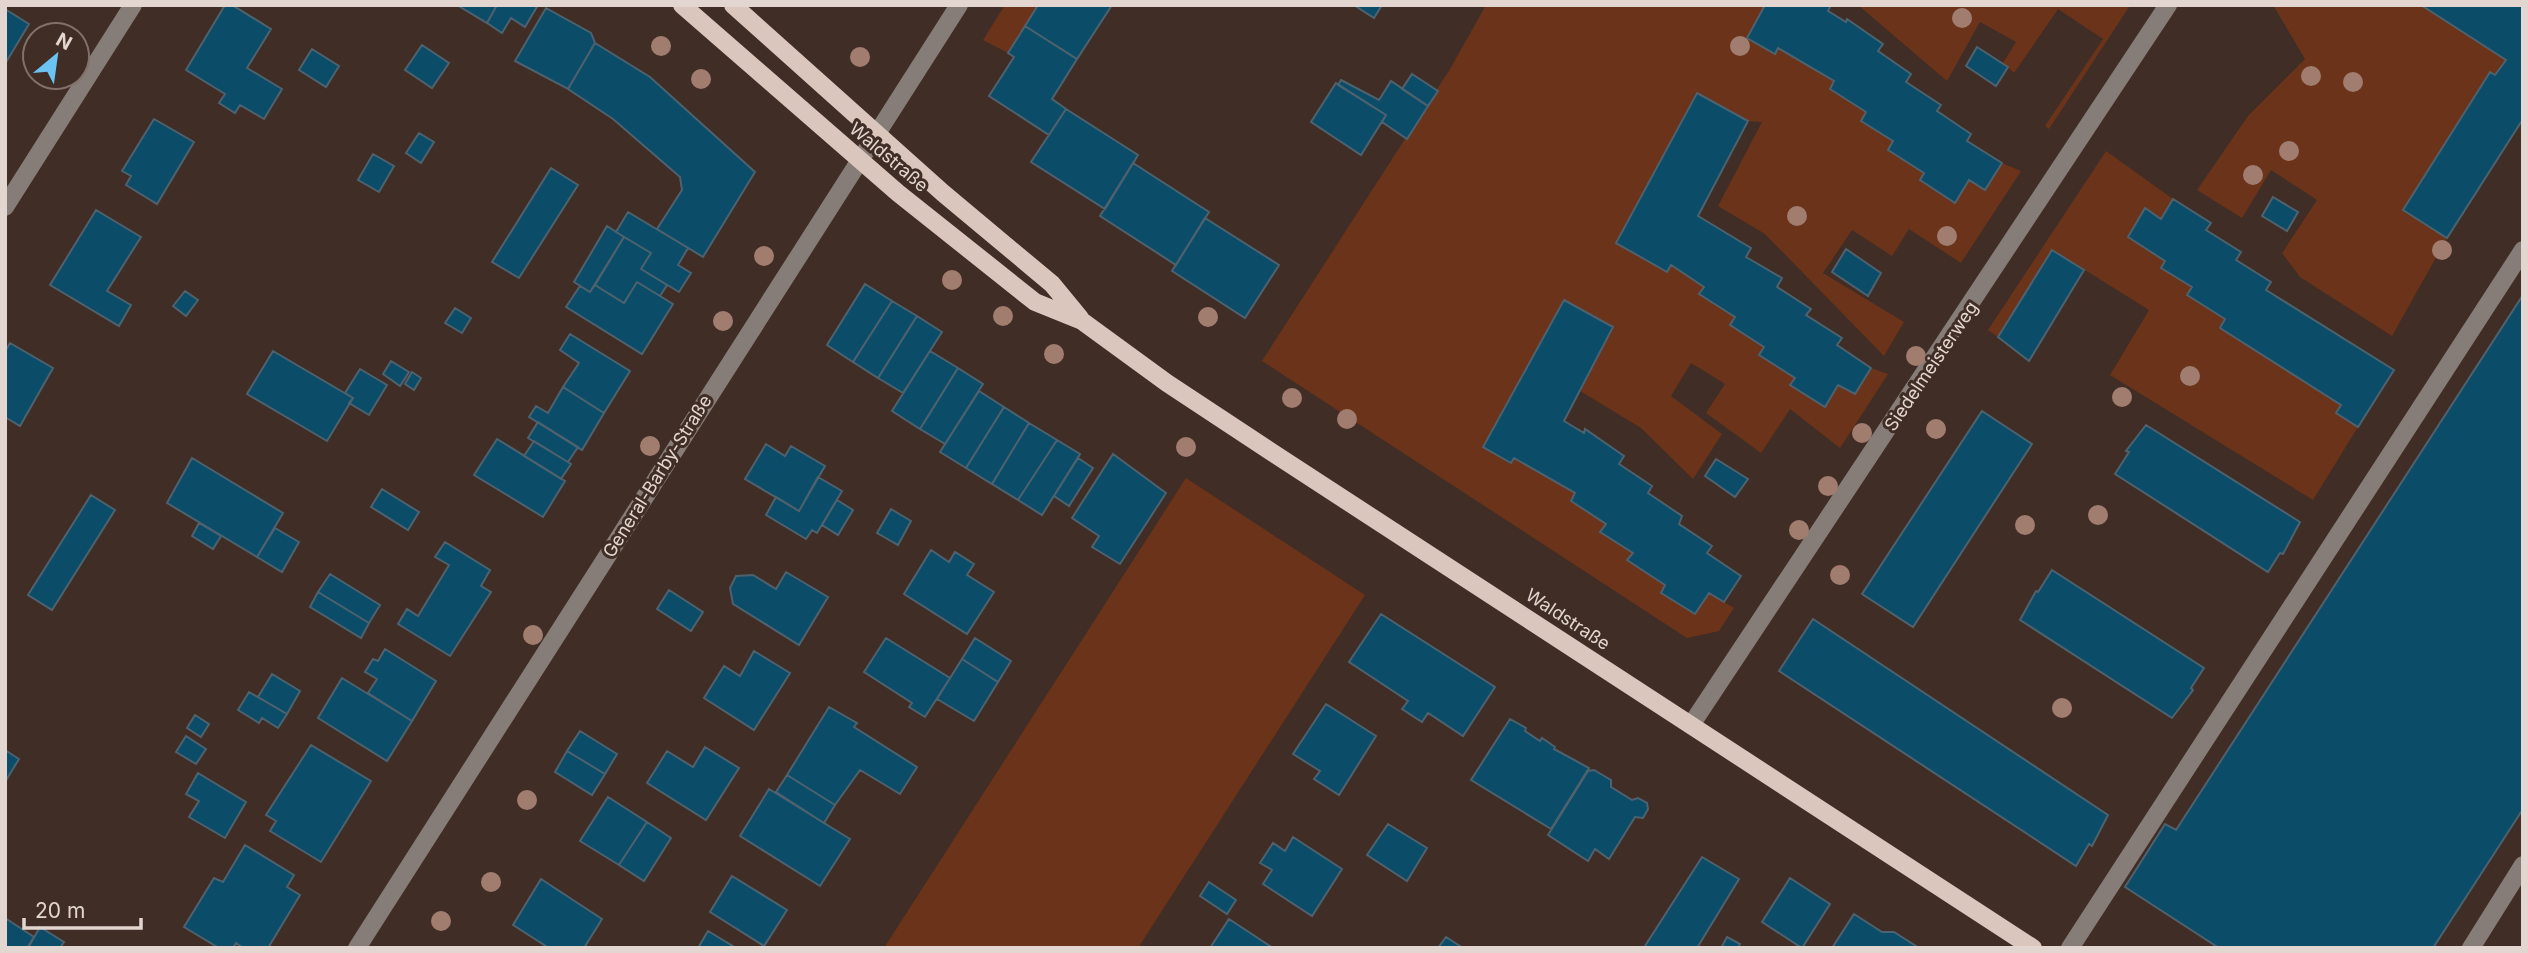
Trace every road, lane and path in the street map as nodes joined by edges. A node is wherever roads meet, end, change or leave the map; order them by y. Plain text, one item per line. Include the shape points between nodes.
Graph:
1 (133, 5) edge
2 (682, 5) edge
3 (733, 5) edge
4 (959, 5) edge
5 (2168, 5) edge
6 (876, 134) junction
7 (859, 160) junction
8 (5, 207) edge
9 (2523, 250) edge
10 (1083, 321) junction
11 (1691, 725) junction
12 (2523, 865) edge
13 (357, 948) edge
14 (2034, 948) edge
15 (2070, 948) edge
16 (2471, 948) edge

1 - 8 street
2 - 7 main road, Waldstraße
3 - 6 main road, Waldstraße
4 - 6 street, General-Barby-Straße
5 - 11 street, Siedelmeisterweg
6 - 7 street, General-Barby-Straße
6 - 10 main road, Waldstraße via 1052,284
7 - 10 main road, Waldstraße via 1035,302
7 - 13 street, General-Barby-Straße
9 - 15 street
10 - 11 main road, Waldstraße via 1262,446
11 - 14 main road, Waldstraße
12 - 16 street

